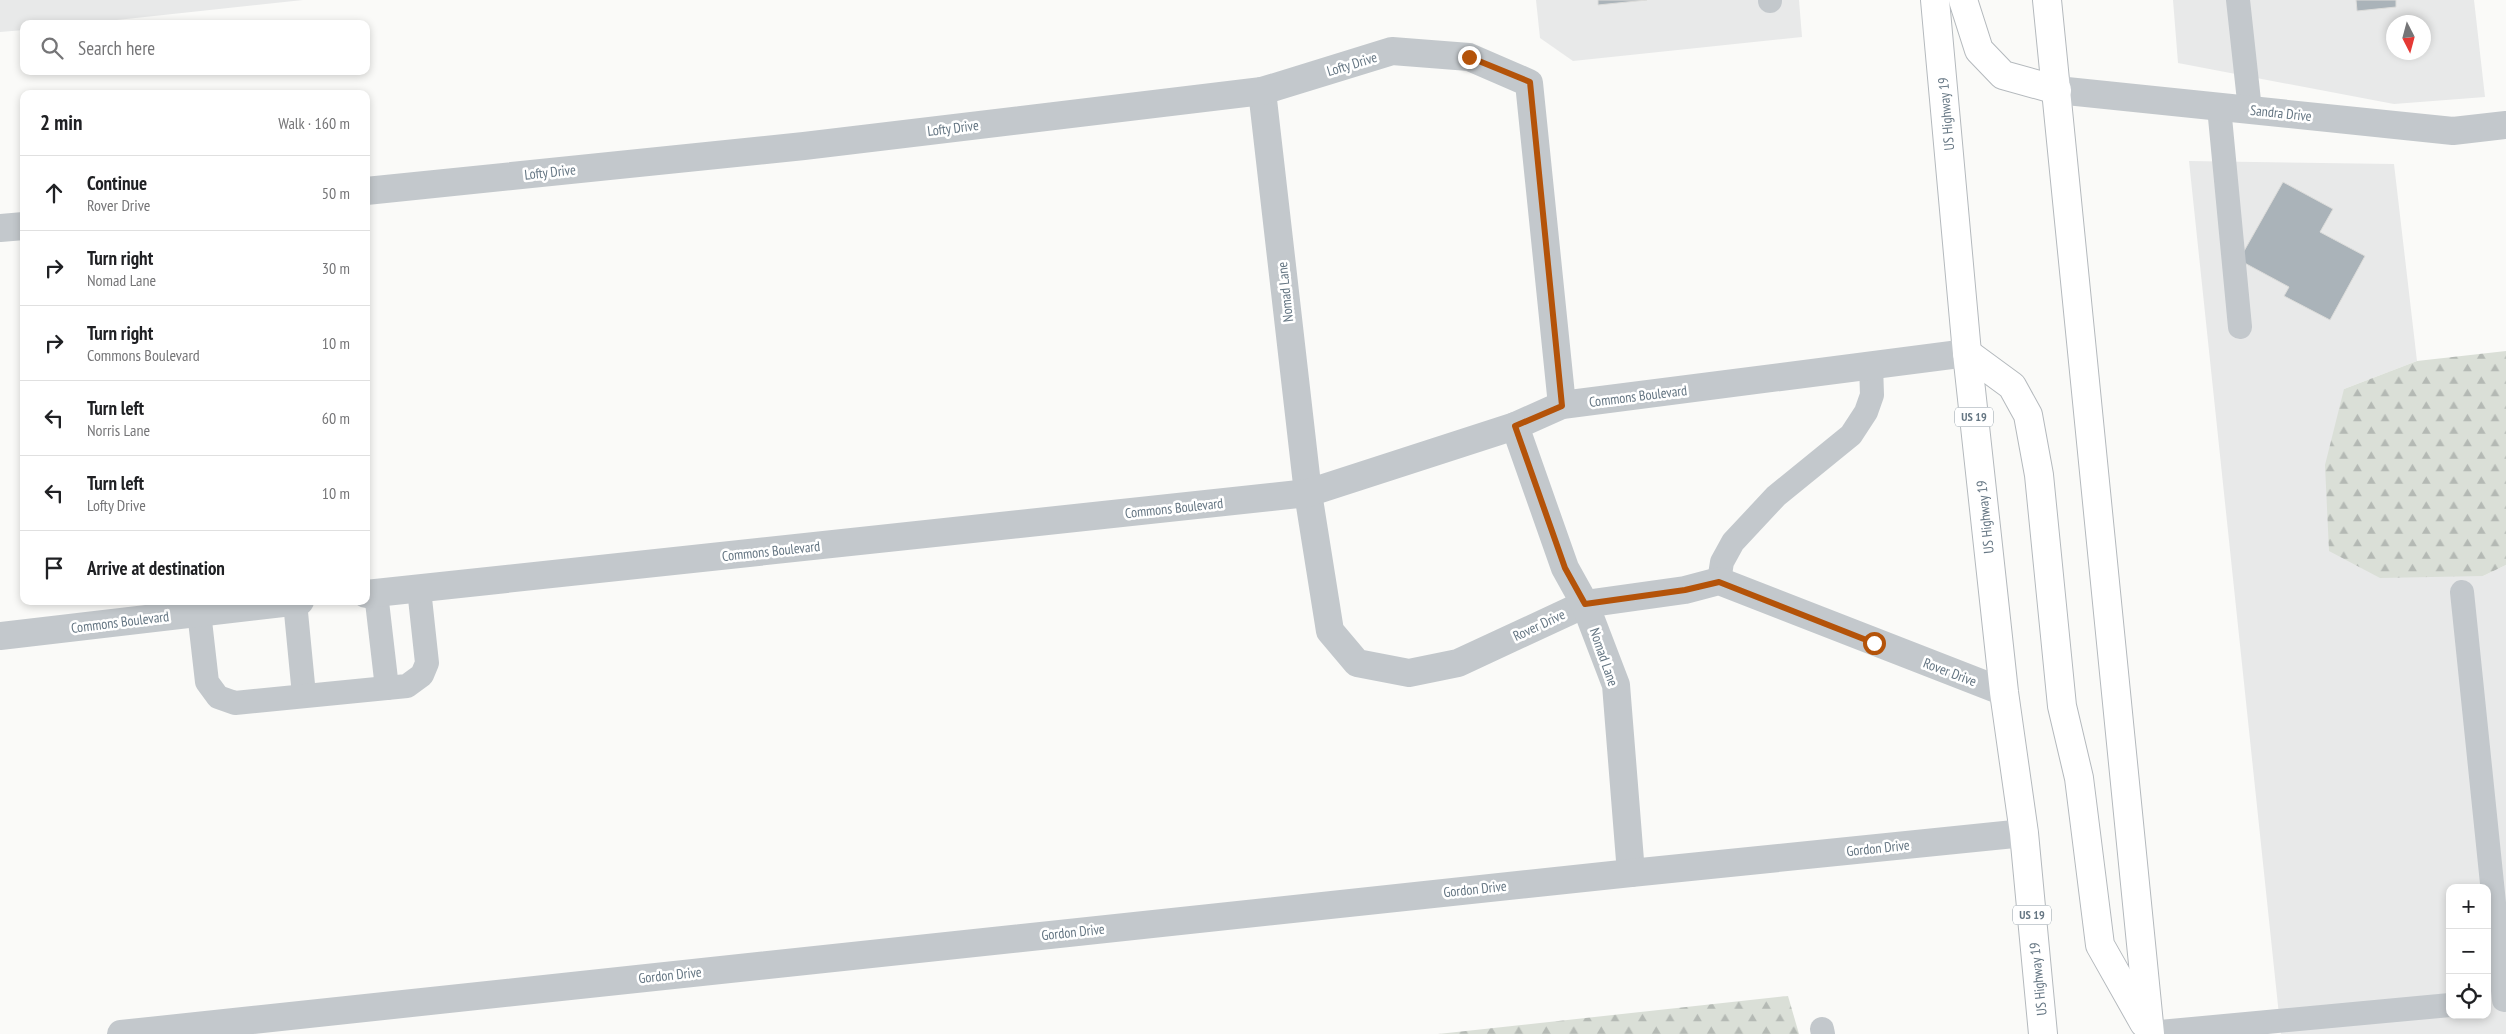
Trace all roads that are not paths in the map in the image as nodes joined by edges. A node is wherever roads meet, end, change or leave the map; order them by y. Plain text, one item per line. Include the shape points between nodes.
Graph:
1 (1935, 0) edge
2 (1963, 0) edge
3 (2047, 0) edge
4 (2238, 0) edge
5 (2056, 90) junction
6 (1262, 91) junction
7 (2219, 107) junction
8 (2250, 110) junction
9 (2506, 125) edge
10 (370, 191) edge
11 (20, 226) edge
12 (0, 228) edge
13 (2240, 327) dead end
14 (1968, 353) junction
15 (1871, 365) junction
16 (1562, 406) junction
17 (1515, 426) junction
18 (1308, 493) junction
19 (1719, 582) junction
20 (419, 589) junction
21 (2462, 592) dead end
22 (371, 594) edge
23 (1585, 604) junction
24 (266, 605) edge
25 (295, 605) edge
26 (199, 612) junction
27 (0, 636) edge
28 (387, 688) junction
29 (2004, 692) junction
30 (304, 696) junction
31 (2024, 833) junction
32 (1631, 873) junction
33 (2499, 1001) edge
34 (2446, 1005) edge
35 (121, 1034) edge
36 (2044, 1034) edge
37 (2150, 1034) edge

1 - 14 highway, US Highway 19 / US 19
2 - 5 highway via 1979,50 2003,75
3 - 5 highway
4 - 8 lane
5 - 7 street, Sandra Drive
5 - 37 highway
6 - 10 street, Lofty Drive via 804,146
6 - 16 street, Lofty Drive via 1392,51 1469,57 1530,82
6 - 18 street, Nomad Lane
7 - 8 street, Sandra Drive
7 - 13 lane
8 - 9 street, Sandra Drive via 2453,131
11 - 12 street
14 - 15 street, Commons Boulevard
14 - 29 highway, US Highway 19 / US 19
14 - 37 highway via 2012,386 2028,415 2039,475 2062,706 2079,778 2100,945
15 - 16 street, Commons Boulevard
15 - 19 lane via 1872,396 1851,435 1776,496 1733,542 1722,562
16 - 17 street, Commons Boulevard
17 - 18 street, Commons Boulevard
17 - 23 street, Nomad Lane via 1565,568
18 - 20 street, Commons Boulevard
18 - 23 street, Rover Drive via 1330,631 1357,663 1409,673 1458,663
19 - 23 street, Rover Drive
19 - 29 street, Rover Drive
20 - 22 street, Commons Boulevard
20 - 28 lane via 427,663 422,675 407,686
21 - 33 lane
22 - 28 lane
23 - 32 street, Nomad Lane via 1616,685
24 - 26 street, Commons Boulevard
25 - 30 lane
26 - 27 street, Commons Boulevard
26 - 30 lane via 207,682 218,697 235,703
28 - 30 lane
29 - 31 highway, US Highway 19 / US 19
31 - 32 street, Gordon Drive
31 - 36 highway, US Highway 19 / US 19
32 - 35 street, Gordon Drive
34 - 37 lane

